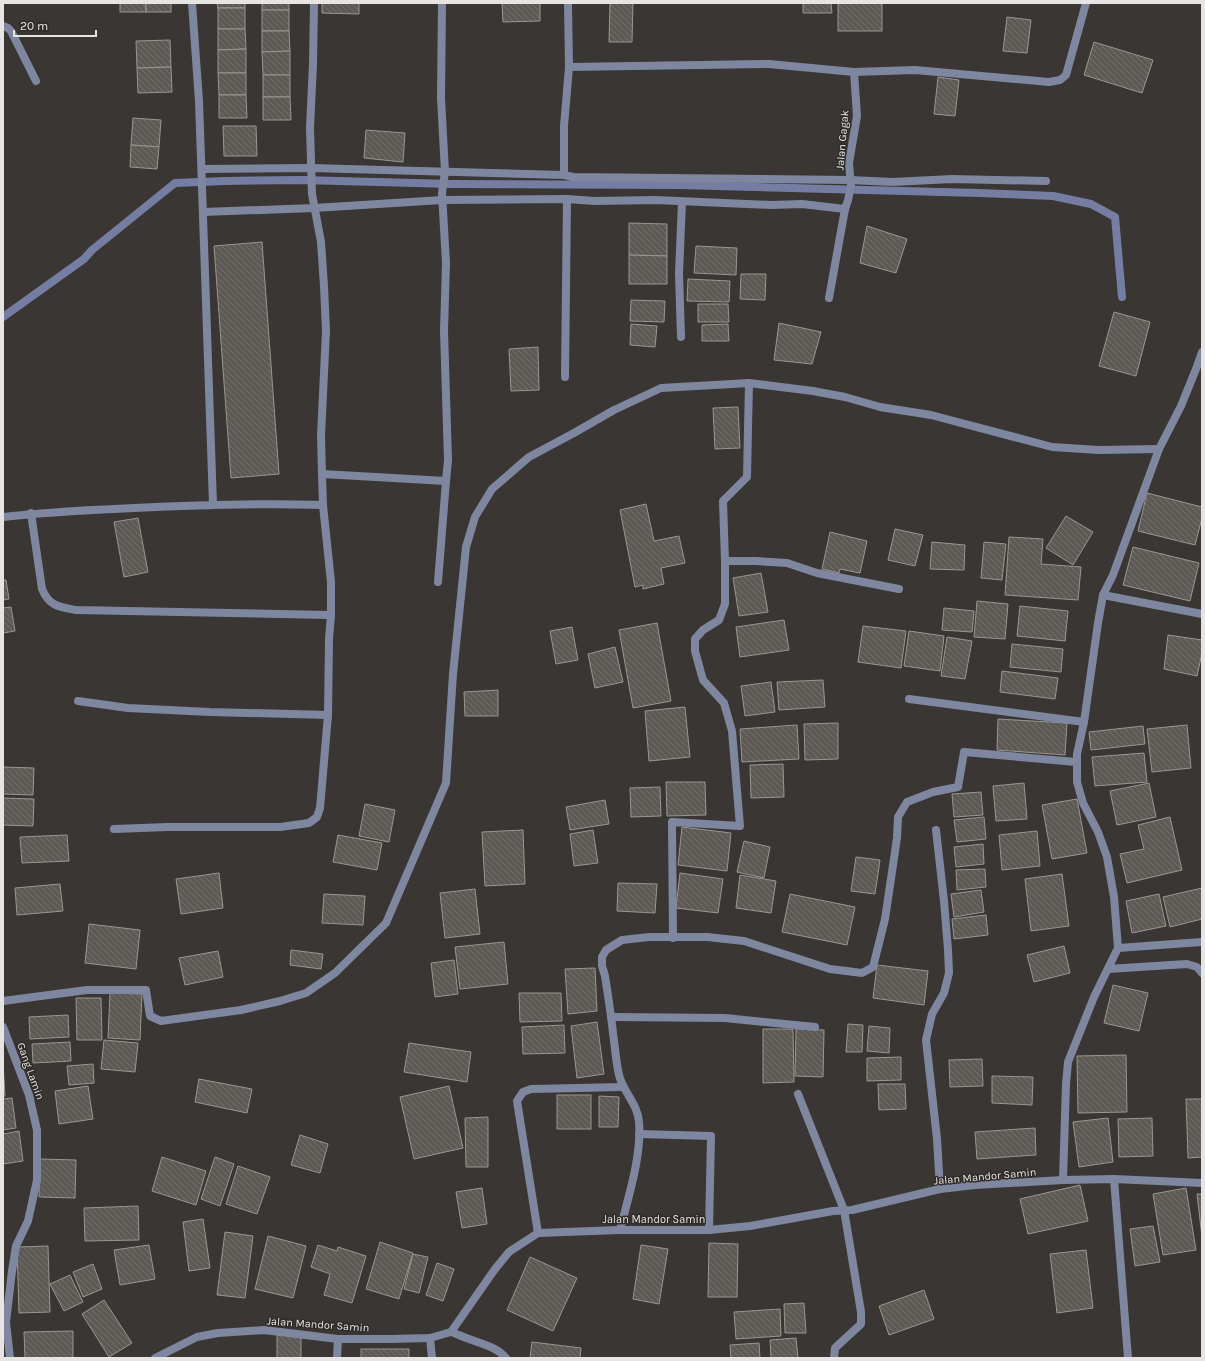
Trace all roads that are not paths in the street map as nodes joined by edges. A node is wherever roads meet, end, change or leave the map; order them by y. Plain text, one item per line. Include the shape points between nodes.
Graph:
1 (192, 3) edge
2 (314, 3) edge
3 (442, 3) edge
4 (568, 3) edge
5 (1086, 3) edge
6 (3, 26) edge
7 (569, 67) junction
8 (854, 72) junction
9 (36, 81) dead end
10 (202, 169) junction
11 (311, 172) junction
12 (444, 174) junction
13 (564, 175) junction
14 (1046, 181) dead end
15 (850, 183) junction
16 (442, 196) junction
17 (567, 199) junction
18 (682, 202) junction
19 (314, 208) junction
20 (845, 209) junction
21 (203, 212) junction
22 (829, 298) dead end
23 (681, 338) dead end
24 (1202, 352) edge
25 (565, 377) dead end
26 (749, 383) junction
27 (1160, 449) junction
28 (322, 474) junction
29 (446, 481) junction
30 (212, 504) junction
31 (323, 505) junction
32 (31, 514) junction
33 (3, 516) edge
34 (725, 561) junction
35 (438, 582) dead end
36 (899, 589) dead end
37 (1103, 595) junction
38 (1202, 614) edge
39 (331, 615) junction
40 (909, 699) dead end
41 (78, 701) dead end
42 (328, 715) junction
43 (1084, 722) junction
44 (1076, 762) junction
45 (114, 829) dead end
46 (936, 830) dead end
47 (673, 938) junction
48 (1202, 942) edge
49 (1118, 948) junction
50 (1108, 969) junction
51 (1202, 973) edge
52 (3, 1001) edge
53 (612, 1017) junction
54 (3, 1027) edge
55 (815, 1027) dead end
56 (623, 1087) junction
57 (798, 1094) dead end
58 (639, 1134) junction
59 (1114, 1179) junction
60 (1063, 1180) junction
61 (1202, 1183) edge
62 (940, 1189) junction
63 (844, 1210) junction
64 (620, 1230) junction
65 (709, 1230) junction
66 (538, 1233) junction
67 (451, 1332) junction
68 (338, 1338) junction
69 (430, 1338) junction
70 (10, 1358) edge
71 (155, 1358) edge
72 (337, 1358) edge
73 (432, 1358) edge
74 (506, 1358) edge
75 (834, 1358) edge
76 (1128, 1358) edge

1 - 10 street
2 - 11 street
3 - 12 street via 441,98
4 - 7 street
5 - 8 street via 1066,75 1060,80 1050,82 915,70
6 - 9 street via 11,31
7 - 8 street via 768,64
7 - 13 street via 564,126
8 - 15 street, Jalan Gagak via 857,116 849,163
10 - 11 street
10 - 21 street
11 - 12 street
11 - 19 street
12 - 13 street
12 - 16 street
13 - 15 street
14 - 15 street via 952,179
15 - 20 street, Jalan Gagak
16 - 17 street
16 - 19 street
16 - 29 street via 446,263
17 - 18 street
17 - 25 street
18 - 20 street via 802,204
18 - 23 street via 679,273
19 - 21 street
19 - 28 street via 321,242 326,330 321,429
20 - 22 street, Jalan Gagak
21 - 30 street
24 - 27 street via 1181,406
26 - 27 street via 845,396 880,407 931,415 1052,447 1099,450
26 - 34 street via 747,477 723,501
26 - 52 street via 661,388 614,410 529,457 492,489 475,517 466,547 453,674 446,783 386,923 335,973 306,993 280,1001 241,1010 161,1021 150,1016 146,990 87,990
27 - 37 street via 1113,575
28 - 29 street
28 - 31 street
29 - 35 street
30 - 31 street
30 - 32 street
31 - 39 street via 331,582
32 - 33 street
32 - 39 street via 44,596 50,603 61,608
34 - 36 street via 787,563 817,573
34 - 47 street via 725,604 719,620 703,630 695,639 695,651 703,680 724,703 732,731 740,826 672,822
37 - 38 street
37 - 43 street
39 - 42 street via 328,639
40 - 43 street
41 - 42 street via 128,708
42 - 45 street via 320,808 317,817 309,823 280,827
43 - 44 street
44 - 47 street via 964,752 958,787 933,792 907,802 898,817 885,919 873,968 862,973 830,969 744,941 707,937
44 - 49 street via 1077,782 1083,803 1107,857 1114,897
46 - 62 street via 949,973 944,993 932,1014 926,1040
47 - 53 street via 622,940 606,950 602,957 602,966
48 - 49 street
49 - 50 street
50 - 51 street via 1187,964 1197,967
50 - 60 street via 1068,1062
53 - 55 street via 725,1018
53 - 56 street via 617,1065
54 - 70 street, Gang Lamin via 29,1095 37,1130 37,1180 28,1221 16,1246 12,1271 6,1322
56 - 58 street via 638,1114
56 - 66 street via 531,1089 523,1092 517,1100
57 - 63 street
58 - 64 street via 636,1164
58 - 65 street via 711,1136
59 - 60 street, Jalan Mandor Samin
59 - 61 street, Jalan Mandor Samin
59 - 76 street
60 - 62 street, Jalan Mandor Samin
62 - 63 street, Jalan Mandor Samin
63 - 65 street, Jalan Mandor Samin via 750,1226
63 - 75 street via 862,1312 861,1324 835,1348
64 - 65 street, Jalan Mandor Samin
64 - 66 street, Jalan Mandor Samin
66 - 67 street via 509,1252
67 - 69 street, Jalan Mandor Samin
67 - 74 street via 485,1344
68 - 69 street, Jalan Mandor Samin
68 - 71 street, Jalan Mandor Samin via 264,1330 218,1333 197,1337
68 - 72 street
69 - 73 street

